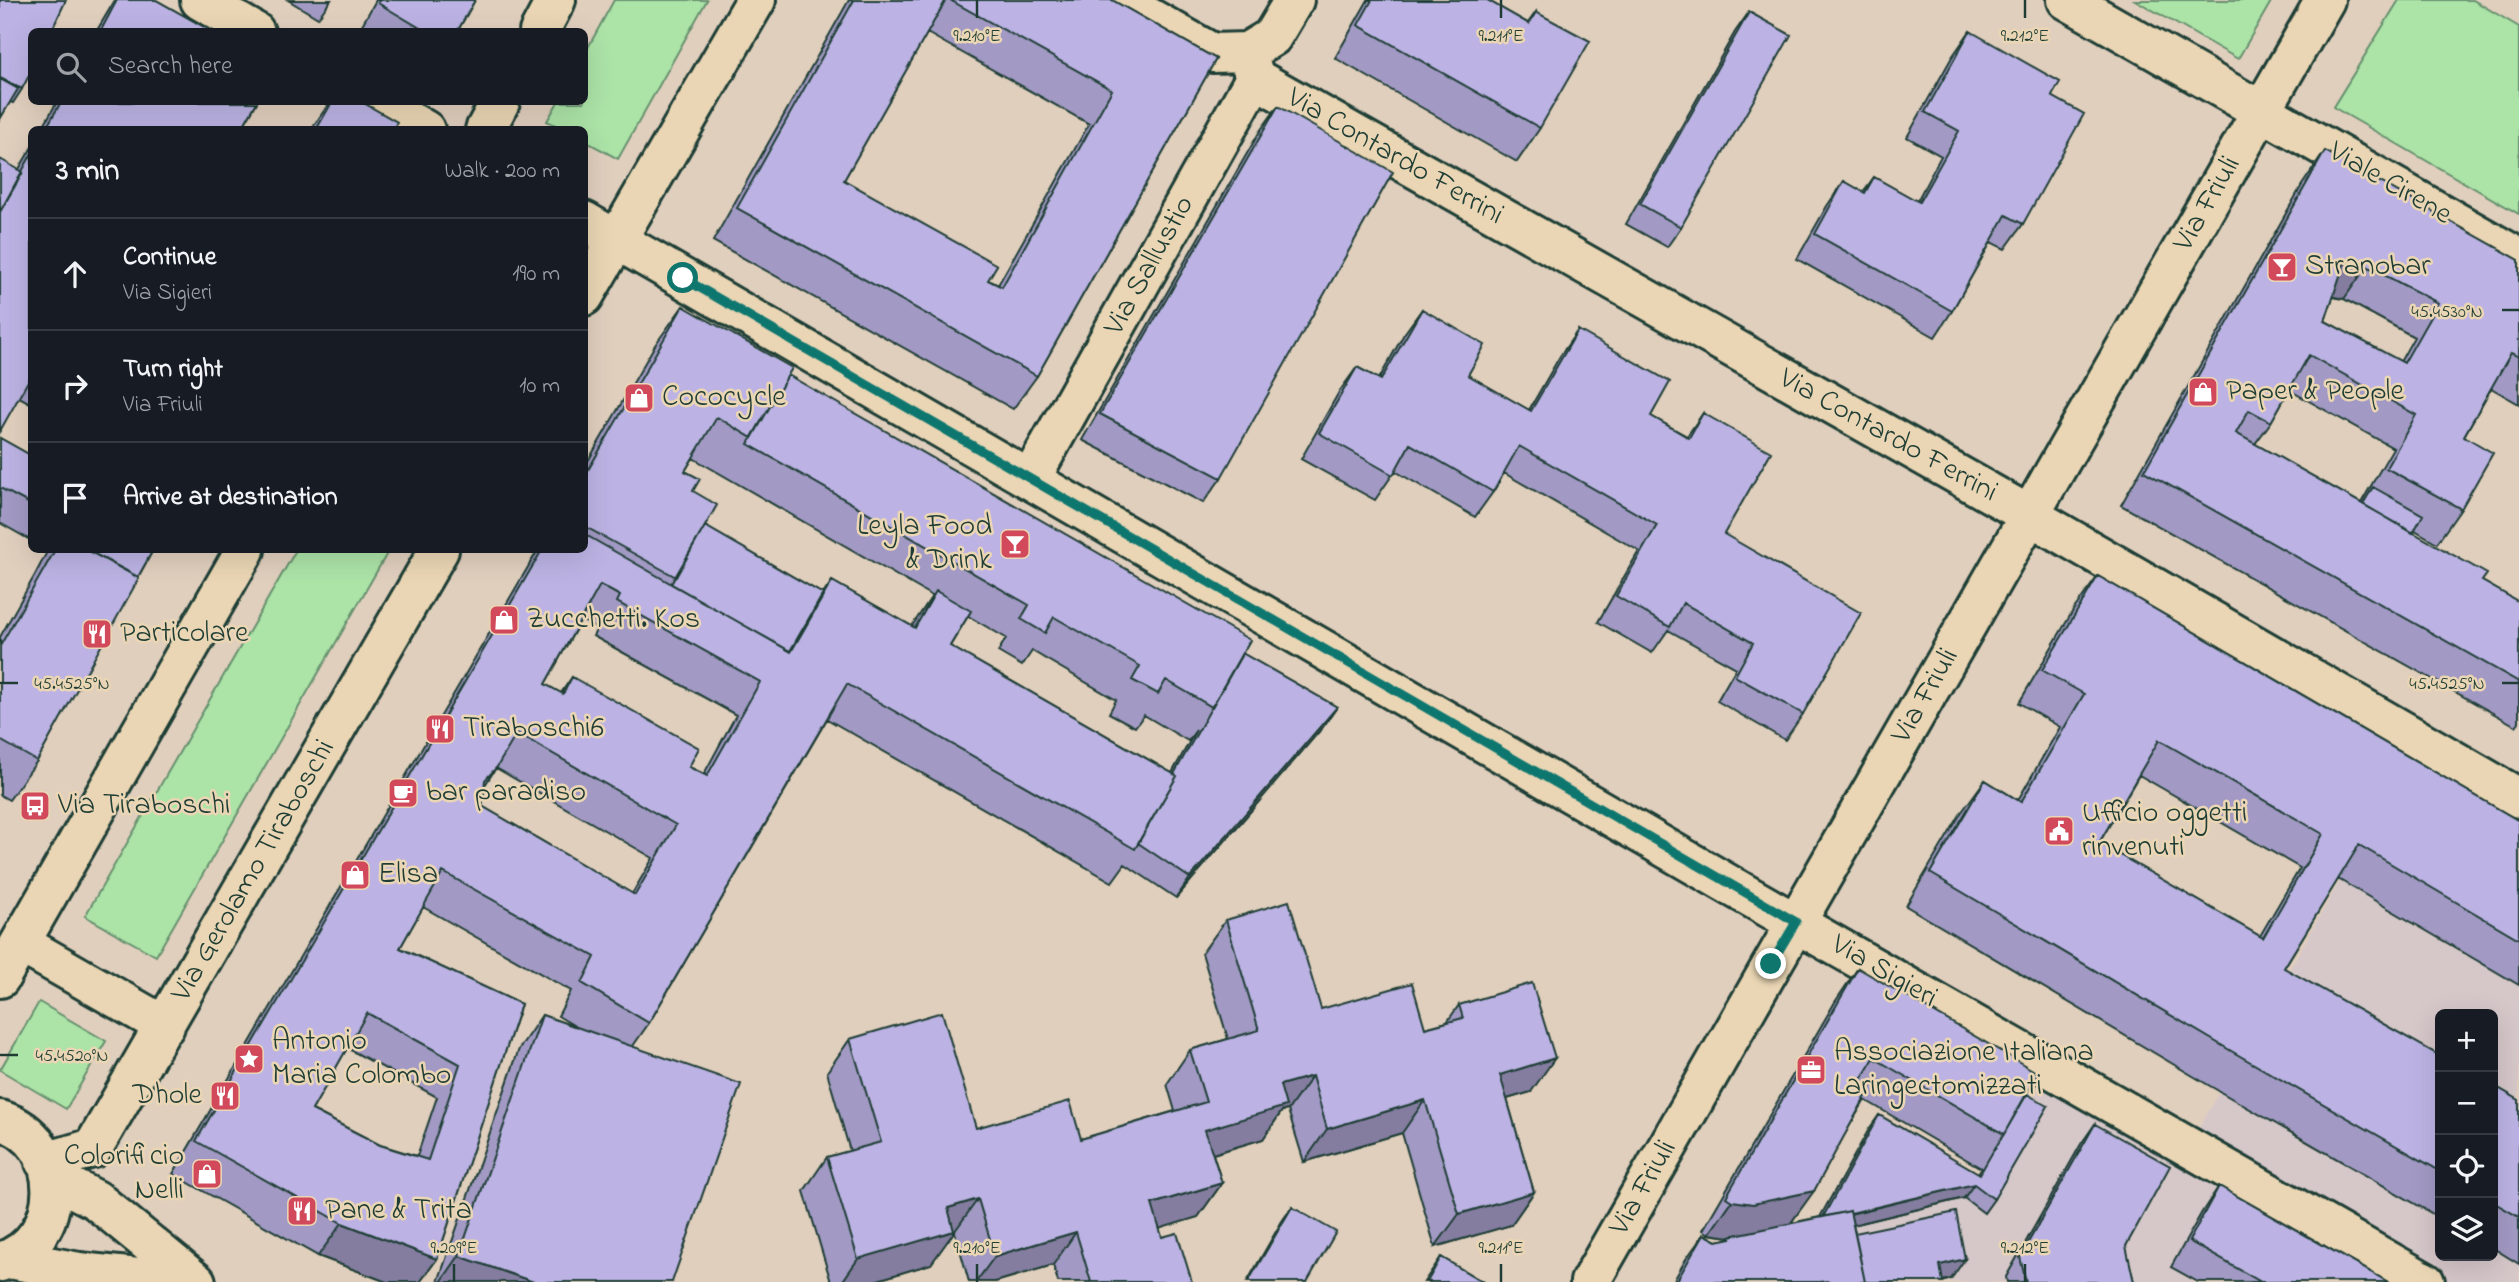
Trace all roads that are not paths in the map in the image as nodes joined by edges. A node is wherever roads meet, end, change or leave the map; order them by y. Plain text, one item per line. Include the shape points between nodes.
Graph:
1 (200, 0) edge
2 (556, 0) edge
3 (755, 0) edge
4 (1118, 0) edge
5 (1294, 0) edge
6 (2067, 0) edge
7 (2325, 0) edge
8 (247, 28) edge
9 (541, 28) edge
10 (1251, 65) junction
11 (381, 105) edge
12 (498, 105) edge
13 (2261, 110) junction
14 (418, 126) edge
15 (487, 126) edge
16 (588, 223) edge
17 (617, 240) junction
18 (2519, 258) edge
19 (588, 289) edge
20 (1031, 478) junction
21 (2029, 515) junction
22 (243, 553) edge
23 (437, 553) edge
24 (2519, 798) edge
25 (1796, 922) junction
26 (20, 943) junction
27 (0, 978) edge
28 (165, 1026) junction
29 (0, 1120) edge
30 (48, 1170) junction
31 (5, 1261) edge
32 (178, 1282) edge
33 (197, 1282) edge
34 (1590, 1282) edge
35 (2425, 1282) edge

1 - 8 street
2 - 9 street
3 - 17 street
4 - 10 street via 1212,53
5 - 10 street
6 - 13 street, Viale Cirene
7 - 13 street
10 - 20 street, Via Sallustio
10 - 21 street, Via Contardo Ferrini
11 - 14 street
12 - 15 street
13 - 18 street, Viale Cirene
13 - 21 street, Via Friuli
16 - 17 street
17 - 19 street
17 - 20 street, Via Sigieri
20 - 25 street, Via Sigieri
21 - 24 street, Via Contardo Ferrini
21 - 25 street, Via Friuli
22 - 26 street
23 - 28 street, Via Gerolamo Tiraboschi
25 - 34 street, Via Friuli
25 - 35 street, Via Sigieri
26 - 27 street
26 - 28 street
28 - 30 street, Via Gerolamo Tiraboschi via 93,1148
29 - 30 street via 26,1134
30 - 31 street via 52,1202 44,1225 30,1245
30 - 33 street via 96,1200
31 - 32 street

